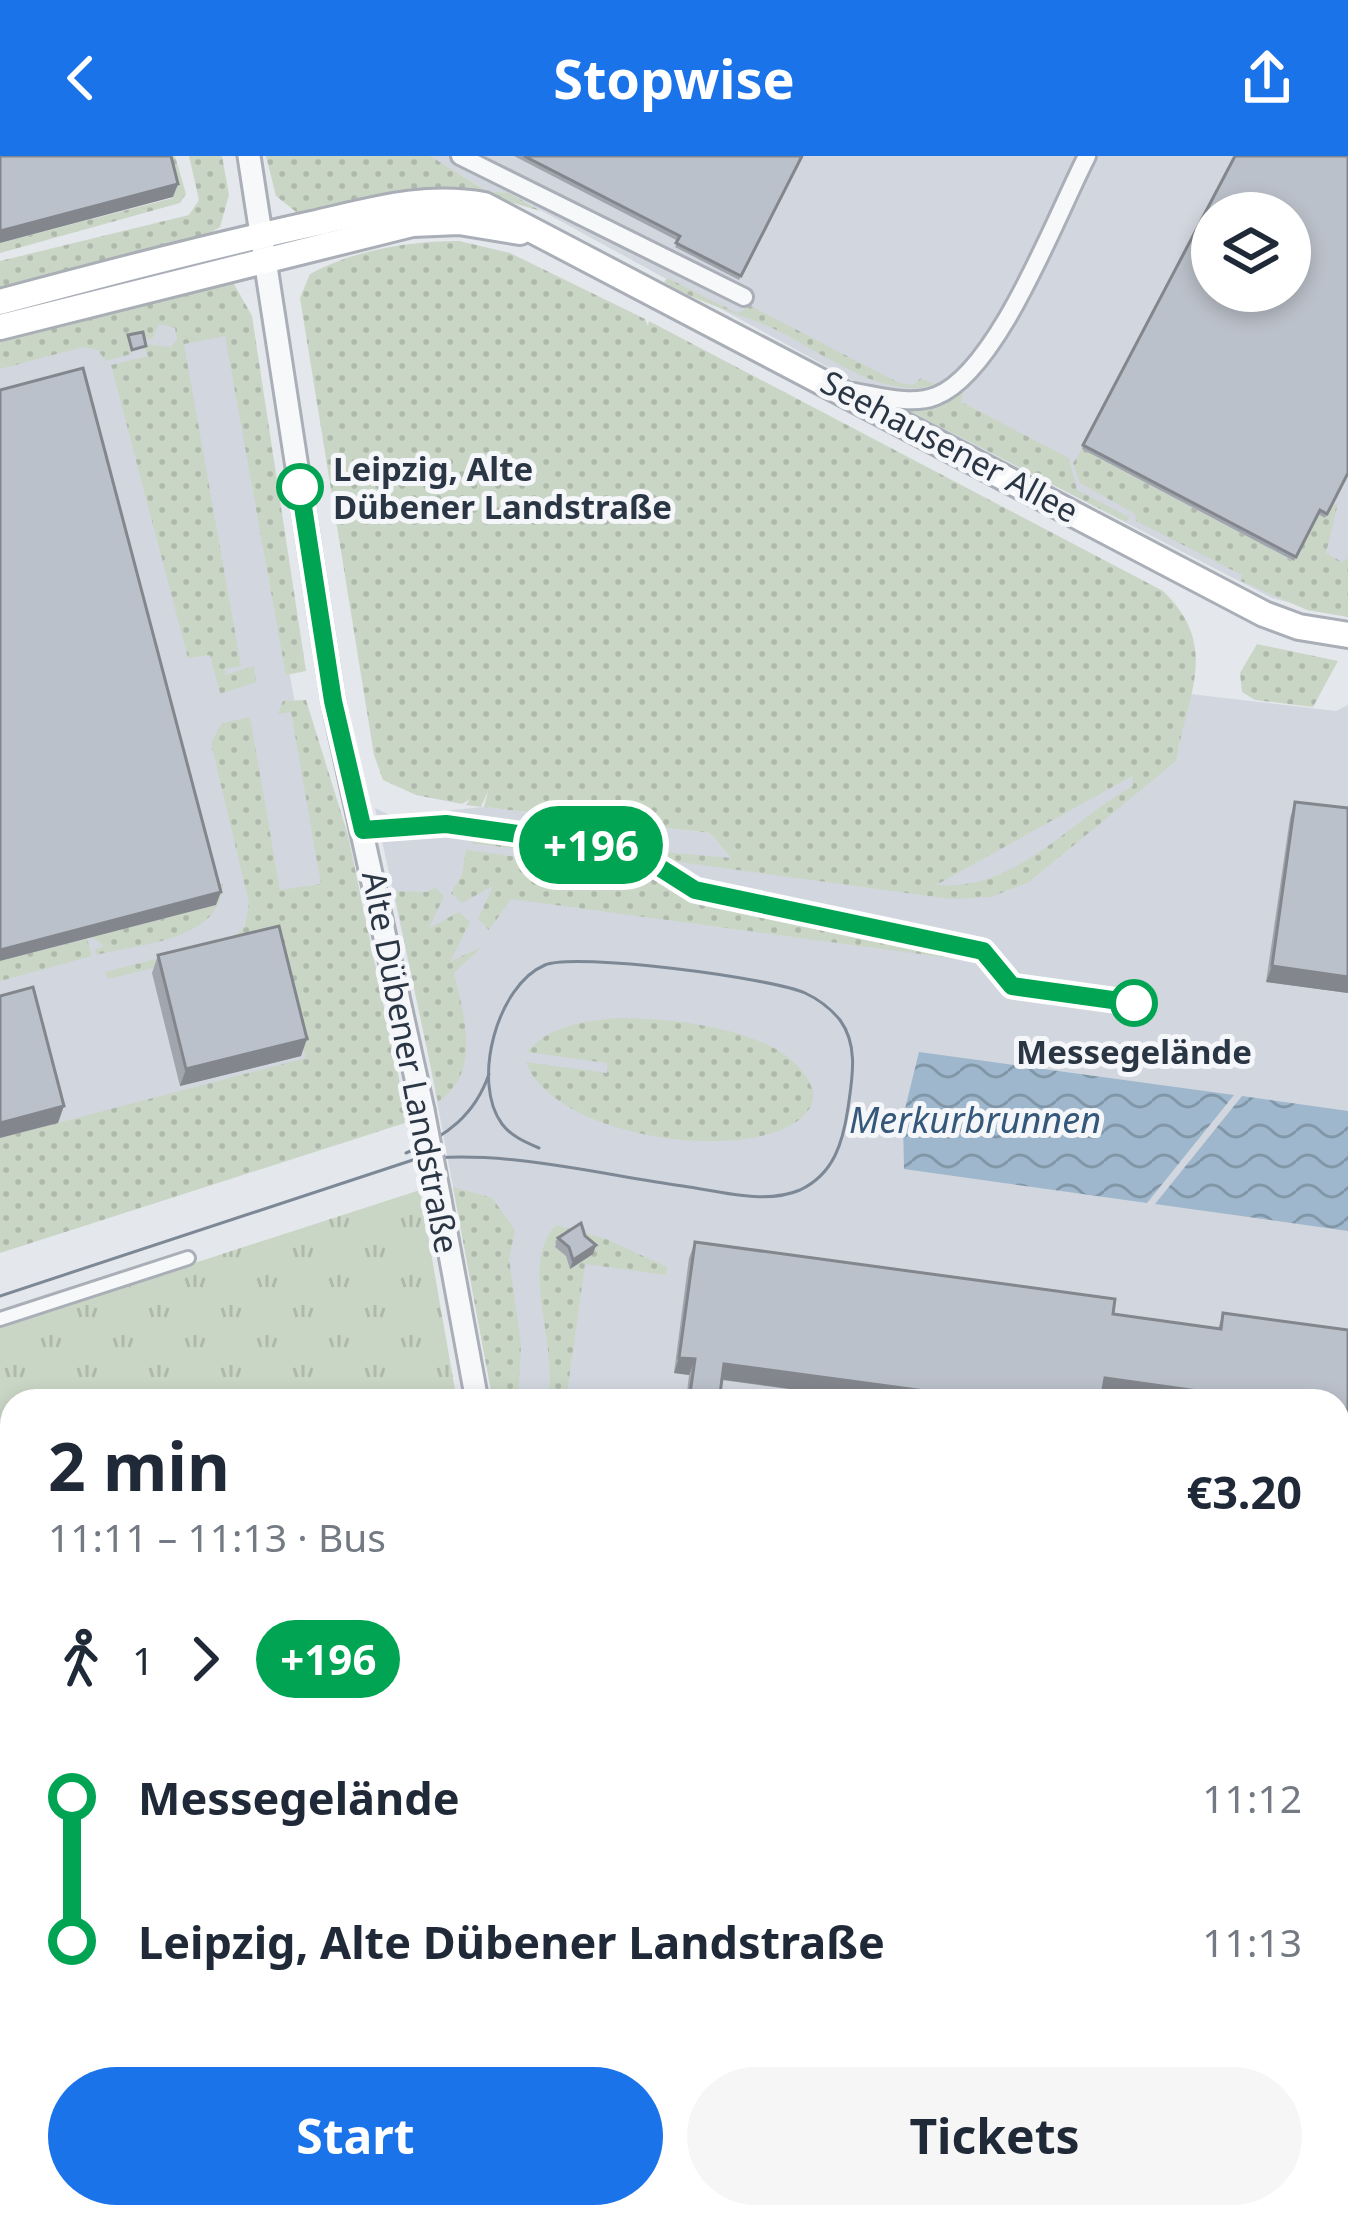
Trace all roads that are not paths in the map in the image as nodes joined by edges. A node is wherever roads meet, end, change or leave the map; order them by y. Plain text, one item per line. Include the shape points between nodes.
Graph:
1 (249, 156) edge
2 (460, 156) edge
3 (1087, 156) edge
4 (262, 246) junction
5 (745, 297) dead end
6 (0, 302) edge
7 (0, 327) edge
8 (845, 391) junction
9 (1348, 635) edge
10 (188, 1258) dead end
11 (0, 1319) edge
12 (475, 1389) edge

1 - 4 street, Alte Dübener Landstraße
2 - 5 street
3 - 8 street via 967,376 936,396
4 - 6 main road, Seehausener Allee
4 - 7 main road, Seehausener Allee
4 - 8 main road, Seehausener Allee via 436,200 484,206
4 - 12 street, Alte Dübener Landstraße, bridge via 333,701 414,1062
8 - 9 main road, Seehausener Allee via 1264,614
10 - 11 street

